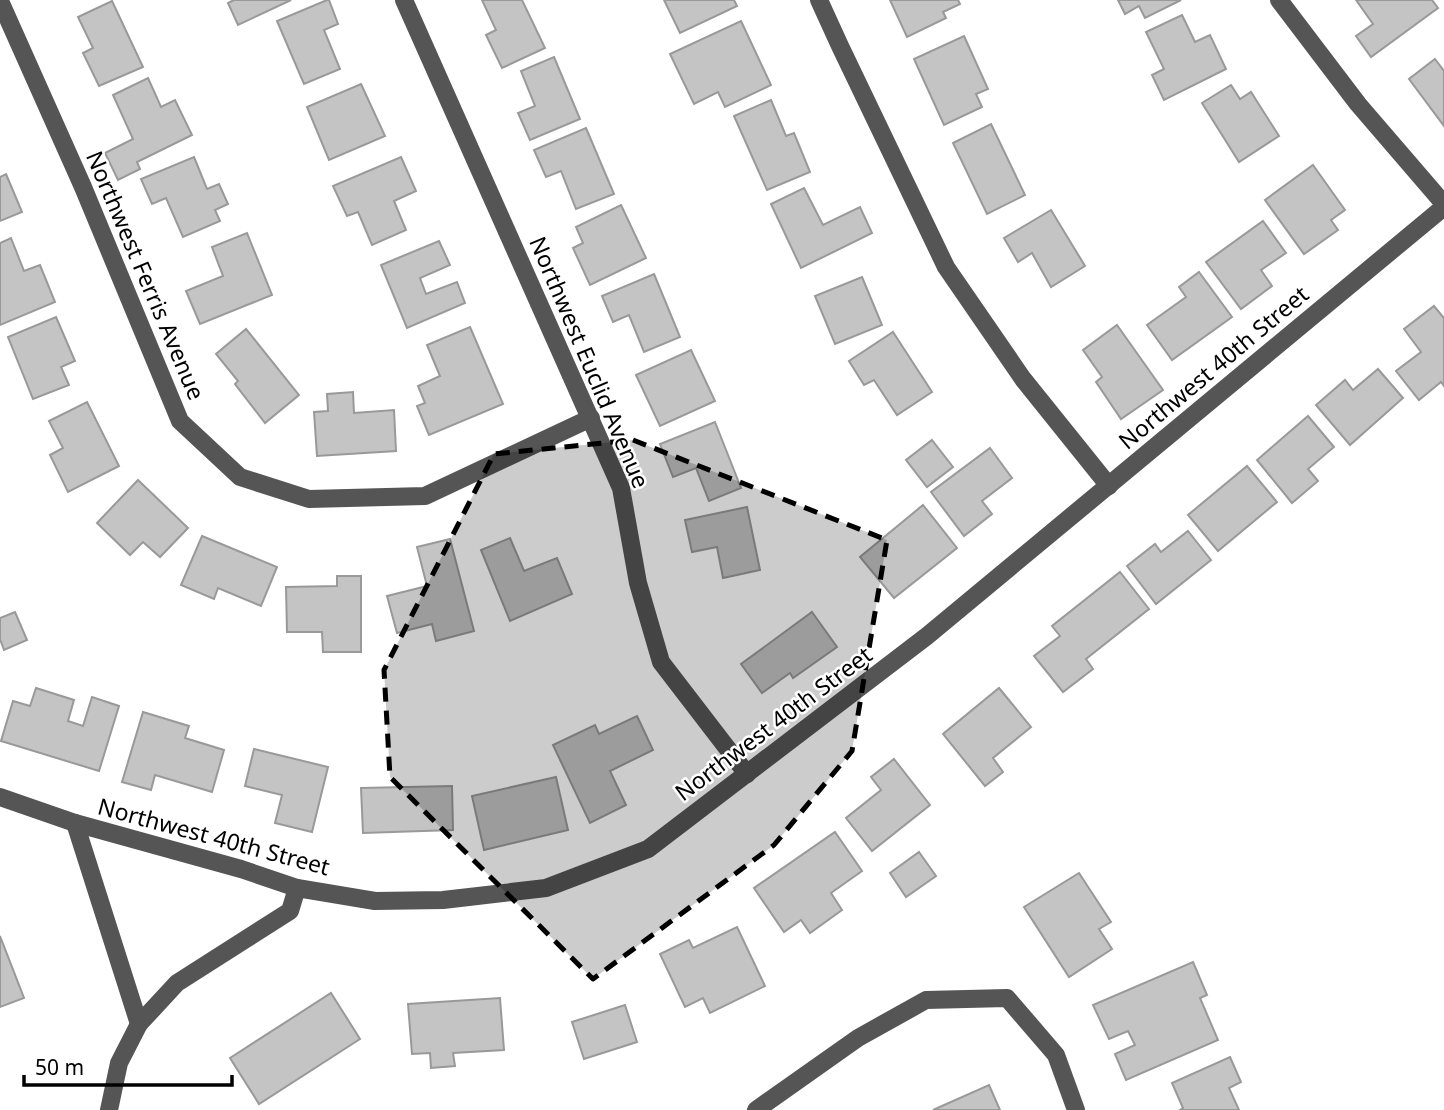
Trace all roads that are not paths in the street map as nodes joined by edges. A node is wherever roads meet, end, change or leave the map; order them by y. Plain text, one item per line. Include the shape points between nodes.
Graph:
1 (404, 0) edge
2 (819, 0) edge
3 (1279, 0) edge
4 (0, 1) edge
5 (1444, 205) edge
6 (591, 418) junction
7 (1109, 486) junction
8 (747, 774) junction
9 (0, 797) edge
10 (75, 824) junction
11 (297, 888) junction
12 (139, 1024) junction
13 (109, 1110) edge
14 (756, 1110) edge
15 (1076, 1110) edge

1 - 6 street, Northwest Euclid Avenue
2 - 7 street via 946,267 1023,379
3 - 5 street via 1358,104
4 - 6 street, Northwest Ferris Avenue via 180,421 240,477 309,499 425,496
5 - 7 street, Northwest 40th Street
6 - 8 street, Northwest Euclid Avenue via 621,488 638,583 661,662
7 - 8 street, Northwest 40th Street via 927,636
8 - 11 street, Northwest 40th Street via 648,849 546,888 443,900 376,901
9 - 10 street, Northwest 40th Street
10 - 11 street, Northwest 40th Street
10 - 12 street
11 - 12 street via 290,911 177,983
12 - 13 street via 119,1063
14 - 15 street via 858,1038 926,1000 1007,998 1056,1055

